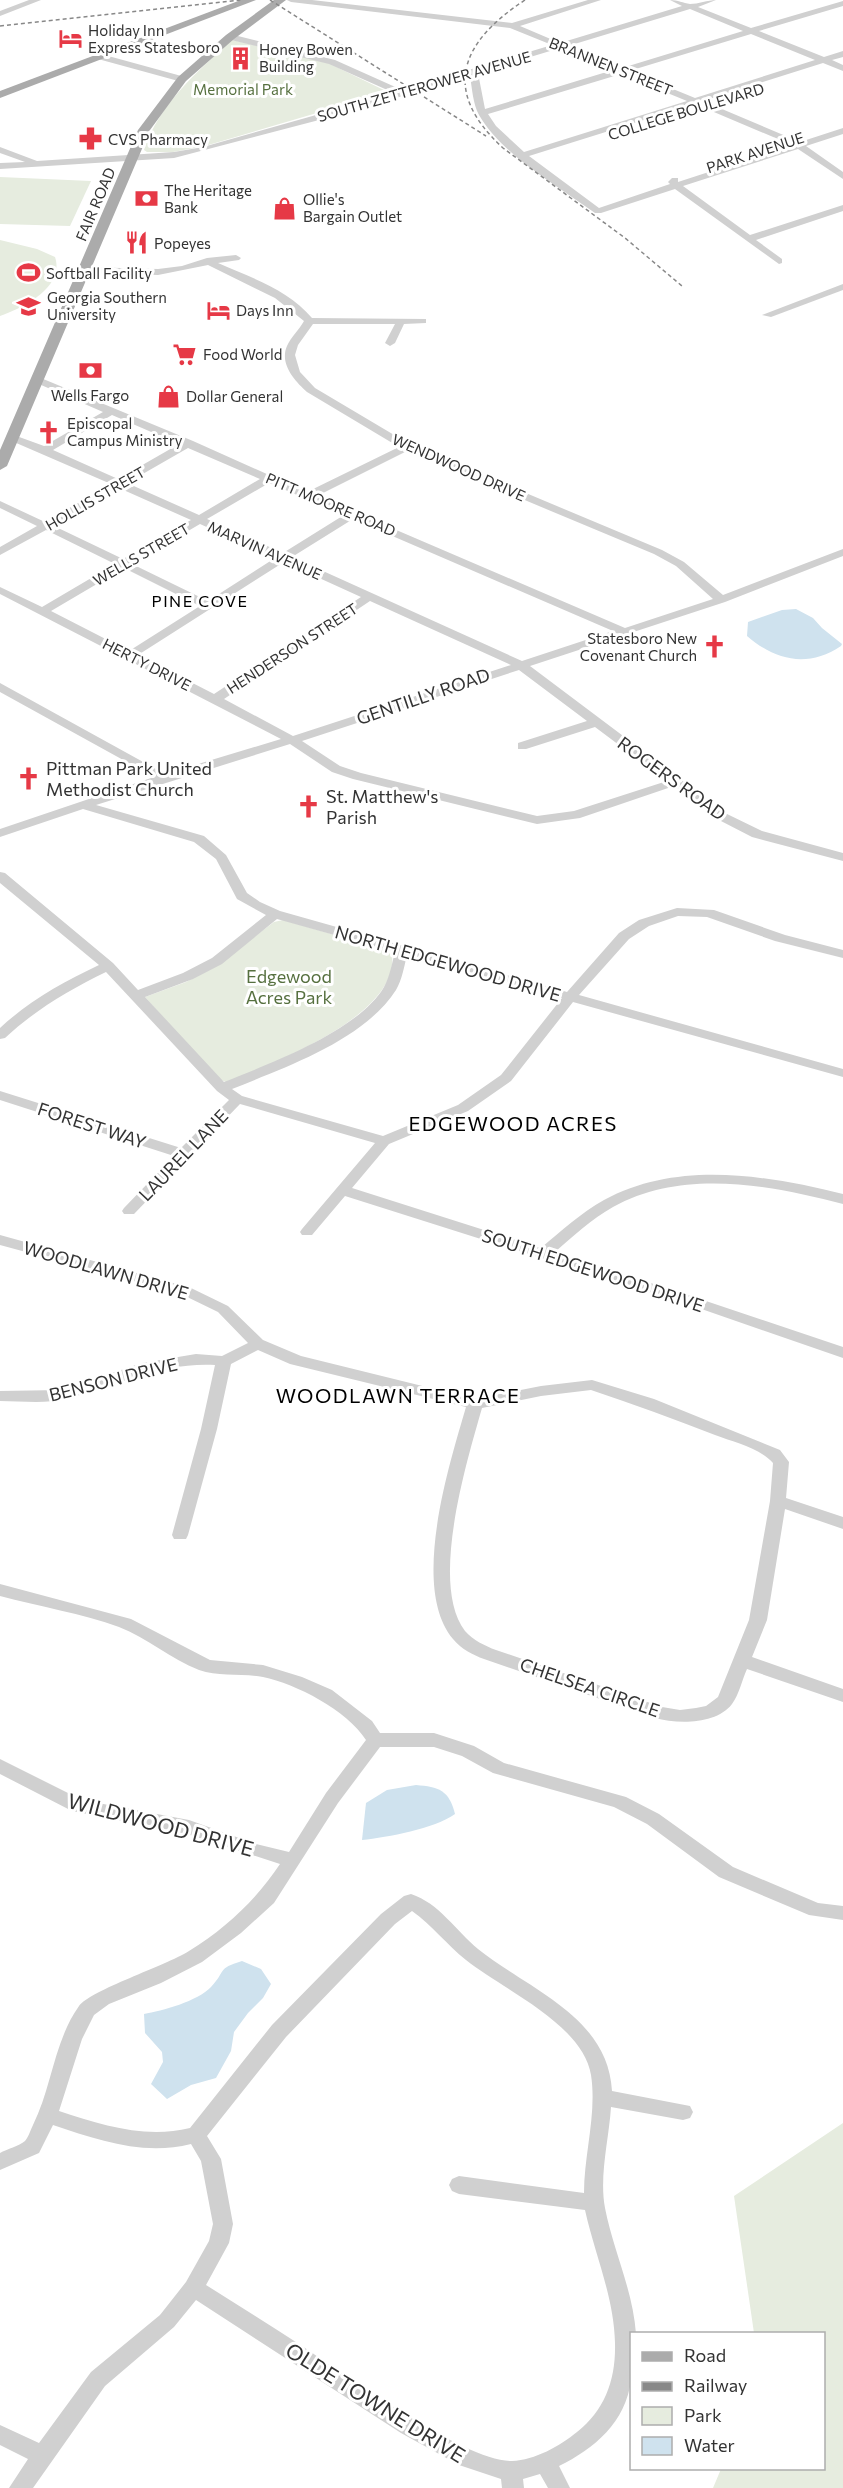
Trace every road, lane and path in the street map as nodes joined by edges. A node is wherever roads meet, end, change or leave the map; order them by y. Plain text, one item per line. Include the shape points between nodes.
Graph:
1 (37, 0) edge
2 (251, 0) edge
3 (291, 0) edge
4 (597, 0) edge
5 (674, 0) edge
6 (712, 0) edge
7 (274, 2) edge
8 (843, 3) edge
9 (690, 6) junction
10 (0, 14) edge
11 (512, 26) junction
12 (751, 32) junction
13 (230, 37) junction
14 (563, 46) junction
15 (843, 54) edge
16 (101, 57) junction
17 (823, 61) junction
18 (843, 62) edge
19 (833, 65) junction
20 (843, 68) edge
21 (473, 70) junction
22 (625, 71) junction
23 (182, 79) junction
24 (399, 92) junction
25 (0, 95) edge
26 (701, 103) junction
27 (482, 113) junction
28 (843, 123) edge
29 (843, 131) edge
30 (794, 143) junction
31 (0, 150) edge
32 (527, 157) junction
33 (132, 158) junction
34 (40, 164) junction
35 (0, 166) edge
36 (843, 176) edge
37 (677, 186) junction
38 (843, 208) edge
39 (749, 239) junction
40 (236, 258) dead end
41 (207, 261) junction
42 (779, 261) dead end
43 (84, 270) junction
44 (843, 287) edge
45 (767, 315) dead end
46 (309, 321) junction
47 (401, 321) junction
48 (422, 321) dead end
49 (390, 343) dead end
50 (36, 379) junction
51 (112, 411) junction
52 (11, 437) junction
53 (189, 443) junction
54 (407, 447) junction
55 (45, 450) junction
56 (0, 466) edge
57 (270, 478) junction
58 (118, 484) junction
59 (309, 495) junction
60 (0, 504) edge
61 (353, 514) junction
62 (199, 520) junction
63 (46, 526) junction
64 (0, 552) edge
65 (843, 552) edge
66 (284, 558) junction
67 (124, 564) junction
68 (0, 590) edge
69 (369, 597) junction
70 (721, 600) junction
71 (208, 605) junction
72 (43, 611) junction
73 (625, 632) junction
74 (130, 655) junction
75 (519, 664) junction
76 (0, 687) edge
77 (215, 699) junction
78 (597, 722) junction
79 (292, 740) junction
80 (522, 746) dead end
81 (164, 778) junction
82 (675, 782) junction
83 (85, 806) junction
84 (0, 833) edge
85 (842, 855) edge
86 (0, 876) edge
87 (275, 915) junction
88 (402, 951) junction
89 (843, 954) edge
90 (108, 966) junction
91 (136, 996) junction
92 (570, 997) junction
93 (0, 1035) edge
94 (843, 1073) edge
95 (222, 1088) junction
96 (0, 1095) edge
97 (237, 1099) junction
98 (384, 1141) junction
99 (184, 1154) junction
100 (342, 1190) junction
101 (843, 1199) edge
102 (129, 1211) dead end
103 (307, 1232) dead end
104 (0, 1240) edge
105 (544, 1254) junction
106 (258, 1344) junction
107 (843, 1353) edge
108 (224, 1361) junction
109 (0, 1396) edge
110 (476, 1404) junction
111 (778, 1502) junction
112 (843, 1523) edge
113 (180, 1535) dead end
114 (0, 1590) edge
115 (741, 1660) junction
116 (843, 1696) edge
117 (375, 1740) junction
118 (0, 1766) edge
119 (293, 1860) junction
120 (843, 1913) edge
121 (602, 2097) junction
122 (683, 2112) dead end
123 (48, 2115) junction
124 (196, 2135) junction
125 (0, 2162) edge
126 (459, 2185) dead end
127 (594, 2203) junction
128 (193, 2288) junction
129 (0, 2435) edge
130 (42, 2455) junction
131 (545, 2461) junction
132 (512, 2479) edge
133 (20, 2488) edge
134 (559, 2488) edge

1 - 10 street
2 - 16 main road
3 - 11 street, BRANNEN STREET
4 - 11 street
5 - 9 street
6 - 9 street, SOUTH ZETTEROWER AVENUE
7 - 13 main road, FAIR ROAD
8 - 12 street
9 - 12 street
9 - 14 street, SOUTH ZETTEROWER AVENUE
11 - 14 street, BRANNEN STREET
12 - 17 street
12 - 22 street
13 - 23 main road, FAIR ROAD
13 - 24 street via 332,62
14 - 21 street, SOUTH ZETTEROWER AVENUE
14 - 22 street, BRANNEN STREET
15 - 17 street, COLLEGE BOULEVARD
16 - 23 street
16 - 25 main road
17 - 19 street
17 - 26 street, COLLEGE BOULEVARD
18 - 19 street, COLLEGE BOULEVARD
19 - 20 street
19 - 26 street, COLLEGE BOULEVARD
21 - 24 street, SOUTH ZETTEROWER AVENUE
21 - 27 street
22 - 26 street, BRANNEN STREET
22 - 27 street
23 - 33 main road, FAIR ROAD via 144,130
24 - 33 street, SOUTH ZETTEROWER AVENUE via 216,146
26 - 30 street, BRANNEN STREET
26 - 32 street, COLLEGE BOULEVARD
27 - 32 street via 502,137
28 - 30 street, PARK AVENUE
29 - 30 street, PARK AVENUE
30 - 36 street, BRANNEN STREET
30 - 37 street, PARK AVENUE
31 - 34 street
32 - 37 street, PARK AVENUE via 598,211
33 - 34 street, SOUTH ZETTEROWER AVENUE
33 - 43 main road, FAIR ROAD
34 - 35 street, SOUTH ZETTEROWER AVENUE
37 - 39 street
38 - 39 street
39 - 42 street
40 - 41 street
41 - 43 street via 153,272
41 - 46 street via 293,305
43 - 50 main road, FAIR ROAD
44 - 45 street
46 - 47 street
46 - 54 street, WENDWOOD DRIVE via 291,350 291,361 300,381
47 - 48 street
47 - 49 street
50 - 51 street, PITT MOORE ROAD
50 - 52 main road, FAIR ROAD
51 - 53 street, PITT MOORE ROAD
51 - 55 street
52 - 55 street, MARVIN AVENUE
52 - 56 main road, FAIR ROAD
53 - 57 street, PITT MOORE ROAD
53 - 58 street, HOLLIS STREET
54 - 59 street
54 - 70 street, WENDWOOD DRIVE via 658,552 680,564
55 - 58 street, MARVIN AVENUE
57 - 59 street, PITT MOORE ROAD
57 - 62 street, WELLS STREET
58 - 62 street, MARVIN AVENUE
58 - 63 street, HOLLIS STREET
59 - 61 street, PITT MOORE ROAD
60 - 63 street
61 - 66 street
61 - 73 street, PITT MOORE ROAD
62 - 66 street, MARVIN AVENUE
62 - 67 street, WELLS STREET
63 - 64 street, HOLLIS STREET
63 - 67 street
65 - 70 street, GENTILLY ROAD
66 - 69 street, MARVIN AVENUE
66 - 71 street
67 - 71 street
67 - 72 street, WELLS STREET
68 - 72 street, HERTY DRIVE
69 - 75 street, MARVIN AVENUE
69 - 77 street, HENDERSON STREET
70 - 73 street, GENTILLY ROAD
71 - 74 street
72 - 74 street, HERTY DRIVE
73 - 75 street, GENTILLY ROAD
74 - 77 street, HERTY DRIVE
75 - 78 street, ROGERS ROAD
75 - 79 street, GENTILLY ROAD
76 - 81 street
77 - 79 street, HERTY DRIVE
78 - 80 street
78 - 82 street, ROGERS ROAD
79 - 81 street, GENTILLY ROAD
79 - 82 street, HERTY DRIVE via 336,769 357,776 537,820 576,815
81 - 83 street, GENTILLY ROAD
82 - 85 street, ROGERS ROAD via 723,818 757,834
83 - 84 street, GENTILLY ROAD
83 - 87 street, NORTH EDGEWOOD DRIVE via 199,839 223,857 239,892
86 - 90 street
87 - 88 street, NORTH EDGEWOOD DRIVE
87 - 91 street via 217,961
88 - 92 street, NORTH EDGEWOOD DRIVE
88 - 95 street via 393,982 374,1008 316,1046
89 - 92 street via 780,938 717,915 677,912 644,923 624,936
90 - 91 street
90 - 93 street via 59,989 23,1013
91 - 95 street
92 - 94 street, NORTH EDGEWOOD DRIVE
92 - 98 street via 506,1078 463,1108
95 - 97 street
96 - 99 street, FOREST WAY
97 - 98 street
97 - 99 street, LAUREL LANE
98 - 100 street
99 - 102 street, LAUREL LANE
100 - 103 street
100 - 105 street, SOUTH EDGEWOOD DRIVE
101 - 105 street via 813,1191 709,1177 665,1185 618,1199 584,1220
104 - 106 street, WOODLAWN DRIVE via 186,1291 223,1309
105 - 107 street, SOUTH EDGEWOOD DRIVE
106 - 108 street, BENSON DRIVE
106 - 110 street, WOODLAWN DRIVE via 296,1360
108 - 109 street, BENSON DRIVE via 196,1359 142,1368 62,1395
108 - 113 street
110 - 111 street, CHELSEA CIRCLE via 592,1385 648,1403 774,1454 780,1462
110 - 115 street, CHELSEA CIRCLE via 452,1486 442,1546 442,1585 458,1634 473,1646 661,1713 680,1716 711,1711 725,1701
111 - 112 street
111 - 115 street, CHELSEA CIRCLE via 758,1620
114 - 117 street via 125,1623 208,1666 263,1671 296,1681 326,1695 366,1726
115 - 116 street
117 - 119 street
117 - 120 street via 434,1740 468,1751 500,1768 602,1796 653,1819 726,1872 816,1910
118 - 119 street, WILDWOOD DRIVE via 78,1806 189,1827
119 - 123 street via 267,1898 203,1951 87,2010 72,2039
121 - 122 street
121 - 124 street, OLDE TOWNE DRIVE via 599,2064 578,2032 559,2014 470,1953 426,1909 411,1901 388,1919 279,2031
121 - 127 street, OLDE TOWNE DRIVE
123 - 124 street via 127,2139 155,2141
123 - 125 street via 32,2147
124 - 128 street via 211,2159 223,2224 219,2243
126 - 127 street
127 - 131 street, OLDE TOWNE DRIVE via 626,2327 627,2353 610,2417 574,2447
128 - 130 street via 167,2321 98,2379
128 - 132 street, OLDE TOWNE DRIVE via 386,2412
129 - 130 street
130 - 133 street
131 - 132 street, OLDE TOWNE DRIVE
131 - 134 street

